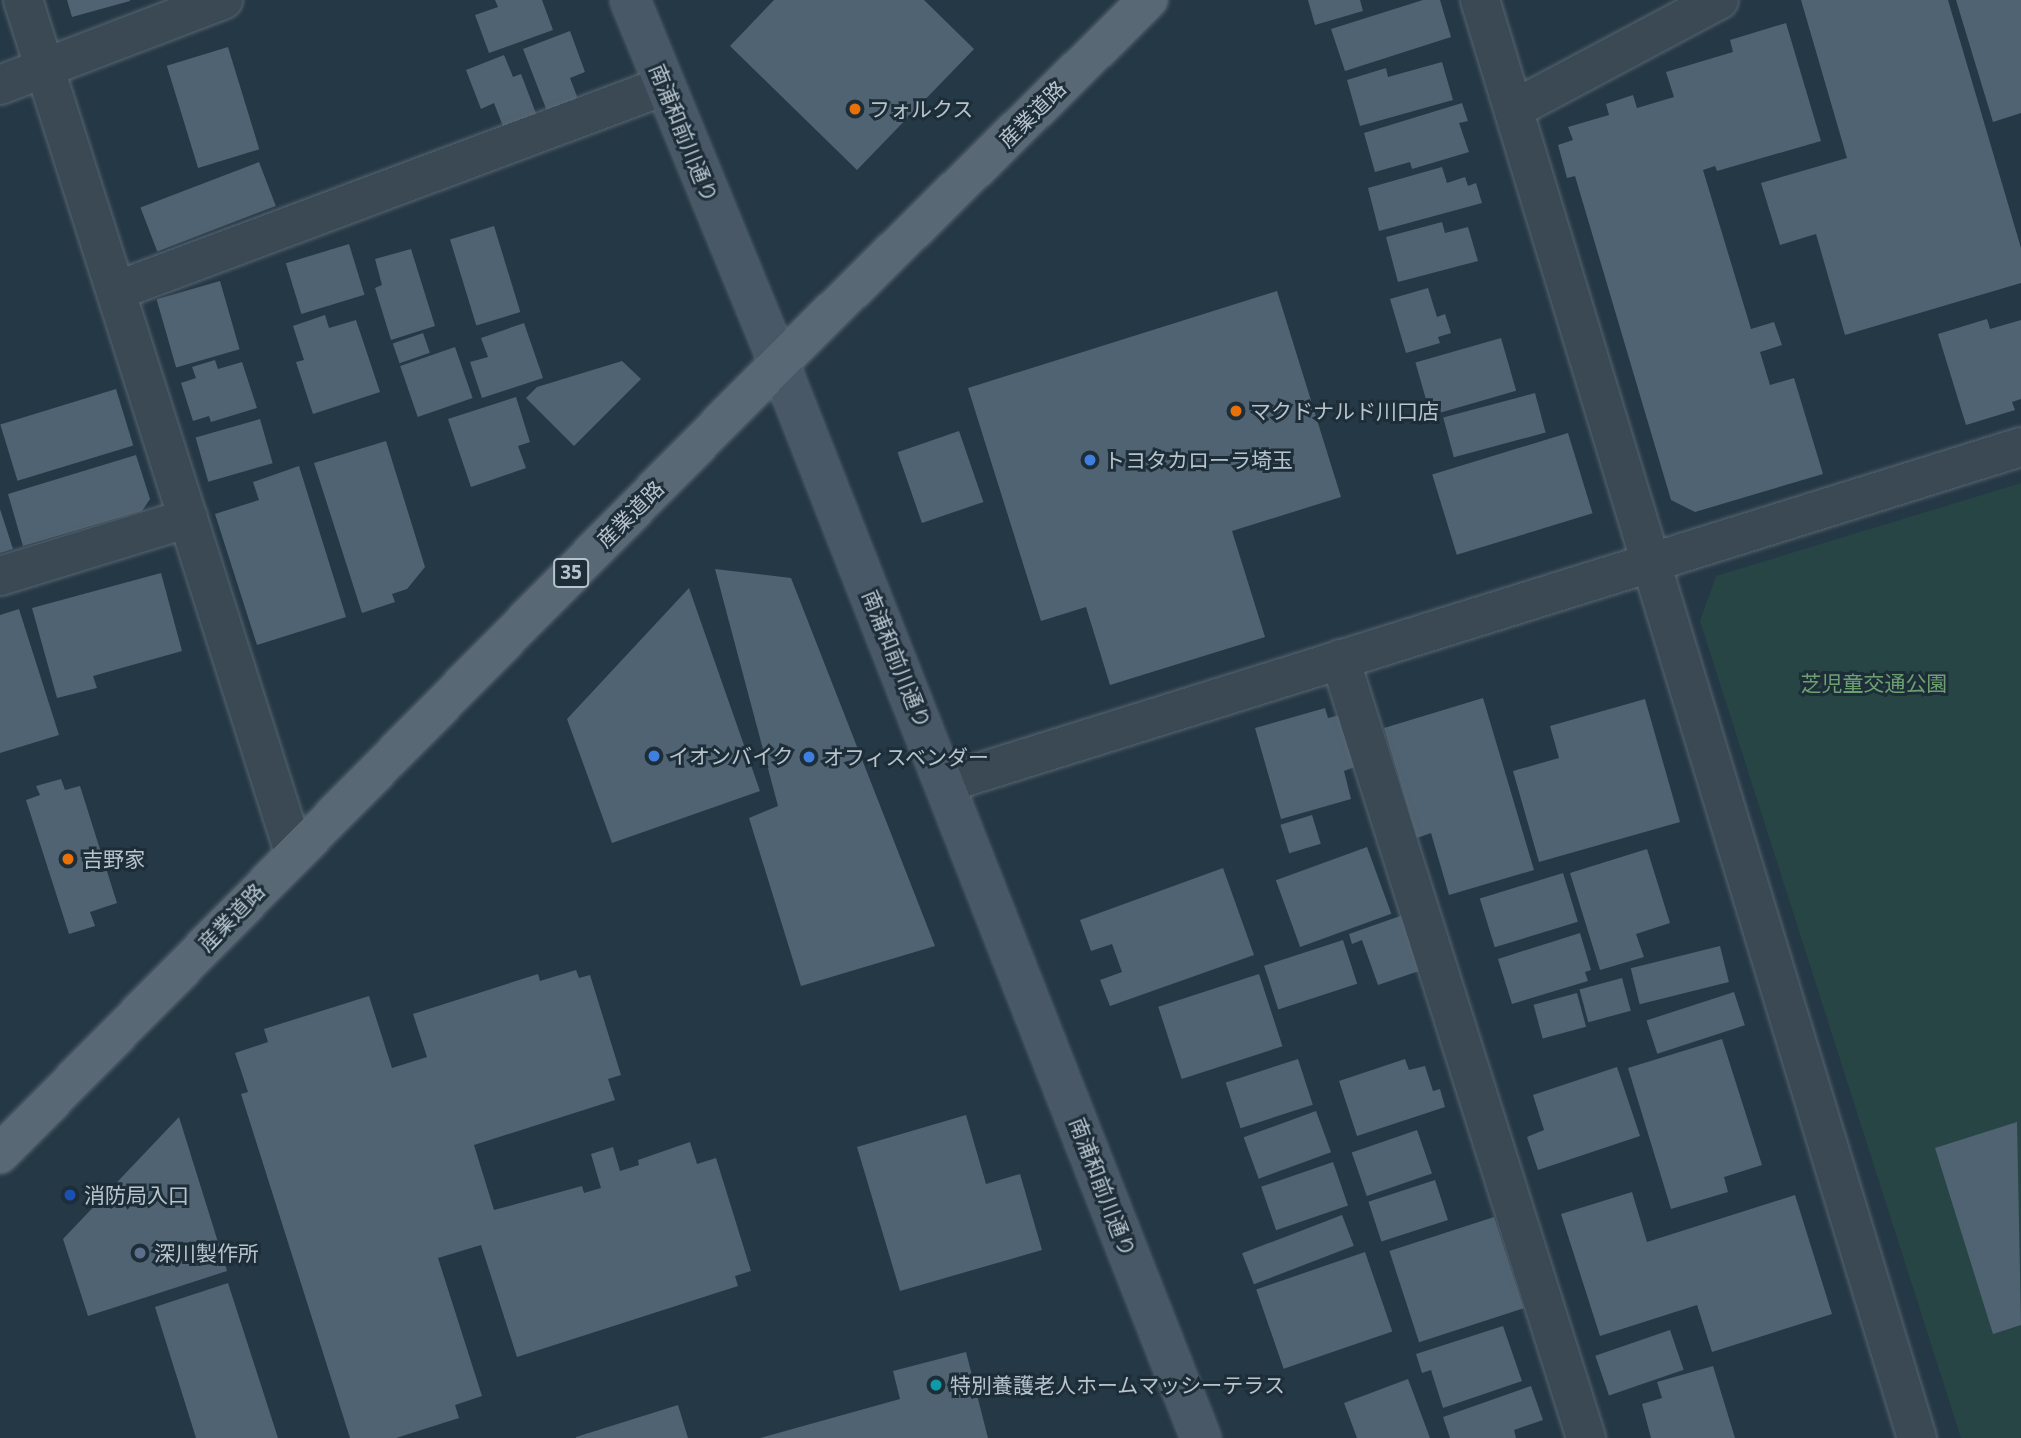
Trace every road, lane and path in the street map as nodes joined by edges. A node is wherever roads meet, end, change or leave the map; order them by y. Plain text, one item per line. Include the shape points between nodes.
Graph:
1 (23, 0) edge
2 (223, 0) edge
3 (630, 0) edge
4 (1148, 0) edge
5 (1480, 0) edge
6 (1719, 0) edge
7 (46, 71) junction
8 (0, 85) edge
9 (664, 86) junction
10 (1514, 109) junction
11 (116, 291) junction
12 (779, 363) junction
13 (2021, 447) edge
14 (188, 518) junction
15 (1649, 564) junction
16 (0, 576) edge
17 (1340, 659) junction
18 (946, 783) junction
19 (294, 852) junction
20 (0, 1154) edge
21 (1201, 1438) edge
22 (1586, 1438) edge
23 (1917, 1438) edge

1 - 7 street
2 - 7 street
3 - 9 street, 南浦和前川通り
4 - 12 main road, 産業道路 / 35
5 - 10 street
6 - 10 street
7 - 8 street
7 - 11 street
9 - 11 street
9 - 12 street, 南浦和前川通り
10 - 15 street
11 - 14 street
12 - 18 street, 南浦和前川通り
12 - 19 main road, 産業道路 / 35
13 - 15 street
14 - 16 street
14 - 19 street
15 - 17 street
15 - 23 street
17 - 18 street
17 - 22 street
18 - 21 street, 南浦和前川通り
19 - 20 main road, 産業道路 / 35

